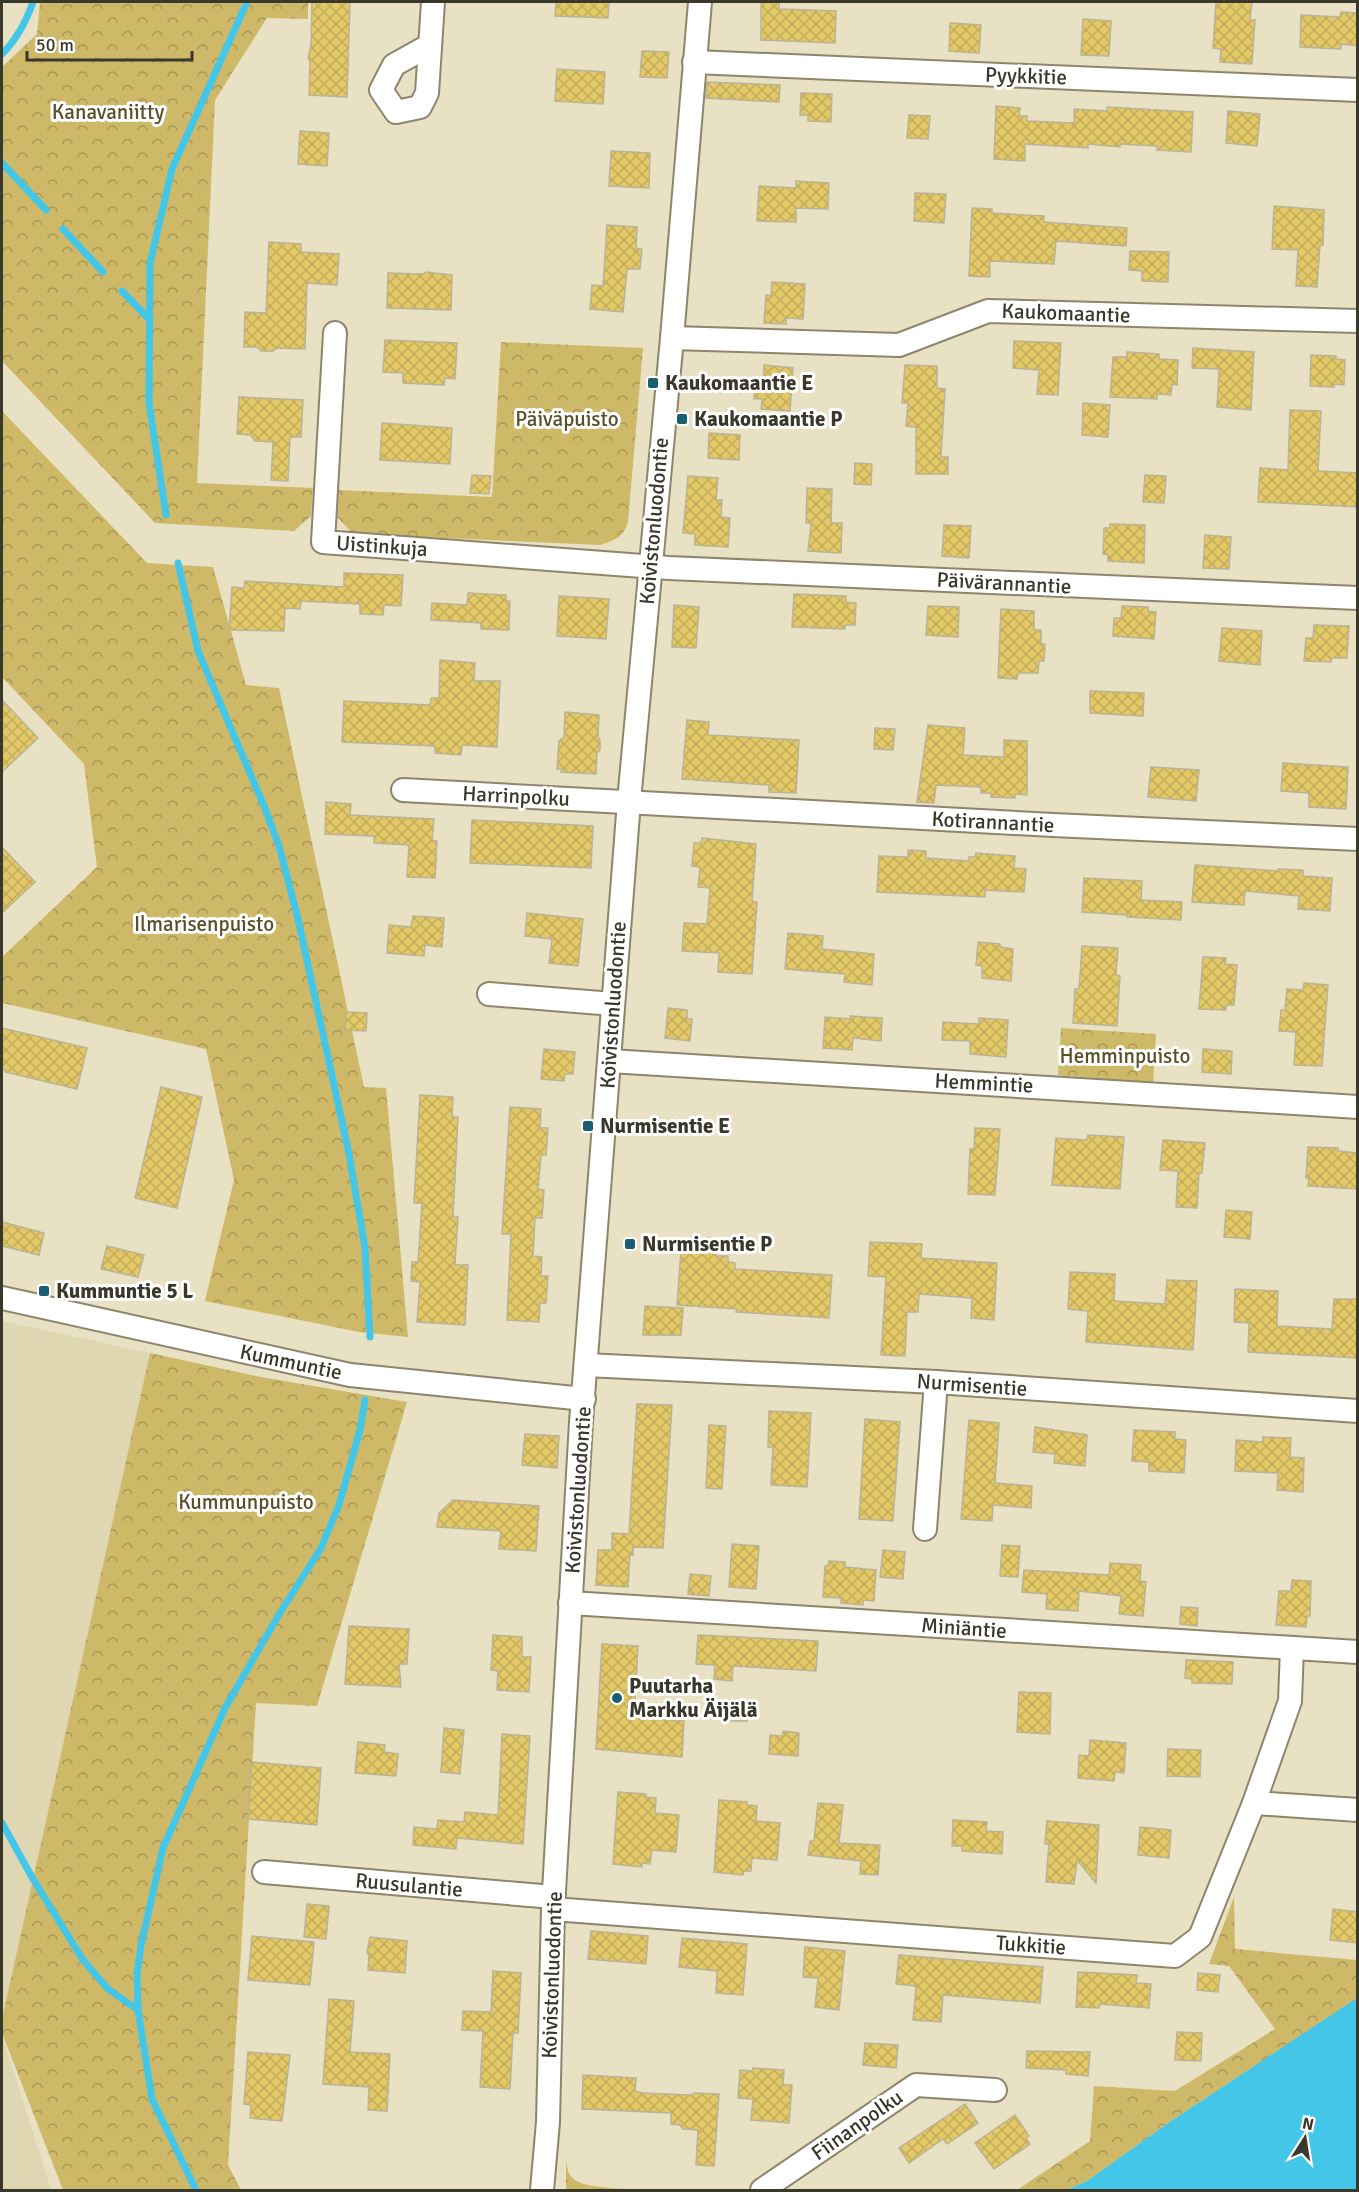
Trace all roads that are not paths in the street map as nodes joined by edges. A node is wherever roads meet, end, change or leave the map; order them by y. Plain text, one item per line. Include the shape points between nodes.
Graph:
1 (433, 2) edge
2 (700, 2) edge
3 (430, 45) dead end
4 (694, 62) junction
5 (1358, 90) edge
6 (1358, 321) edge
7 (335, 333) dead end
8 (672, 338) junction
9 (650, 567) junction
10 (1358, 598) edge
11 (403, 790) dead end
12 (629, 801) junction
13 (1358, 839) edge
14 (489, 994) dead end
15 (613, 1004) junction
16 (610, 1061) junction
17 (1358, 1107) edge
18 (2, 1298) edge
19 (586, 1365) junction
20 (936, 1382) junction
21 (584, 1399) junction
22 (1358, 1411) edge
23 (925, 1529) dead end
24 (570, 1603) junction
25 (1292, 1648) junction
26 (1358, 1652) edge
27 (1254, 1803) junction
28 (1358, 1810) edge
29 (264, 1872) dead end
30 (553, 1903) junction
31 (995, 2090) dead end
32 (542, 2190) edge
33 (762, 2190) edge

1 - 3 street
2 - 4 street, Koivistonluodontie
4 - 5 street, Pyykkitie
4 - 8 street, Koivistonluodontie
6 - 8 street, Kaukomaantie via 988,311 898,345
7 - 9 street, Uistinkuja via 323,542
8 - 9 street, Koivistonluodontie
9 - 10 street, Päivärannantie
9 - 12 street, Koivistonluodontie
11 - 12 street, Harrinpolku
12 - 13 street, Kotirannantie
12 - 15 street, Koivistonluodontie
14 - 15 street
15 - 16 street, Koivistonluodontie
16 - 17 street, Hemmintie
16 - 19 street, Koivistonluodontie
18 - 21 street, Kummuntie via 350,1375
19 - 20 street, Nurmisentie
19 - 21 street, Koivistonluodontie
20 - 22 street, Nurmisentie
20 - 23 street
21 - 24 street, Koivistonluodontie
24 - 25 street, Miniäntie
24 - 30 street, Koivistonluodontie
25 - 26 street, Miniäntie
25 - 27 street, Tukkitie via 1290,1701
27 - 28 street
27 - 30 street, Tukkitie via 1200,1937 1175,1956
29 - 30 street, Ruusulantie
30 - 32 street, Koivistonluodontie via 548,2122
31 - 33 street, Fiinanpolku via 916,2085

